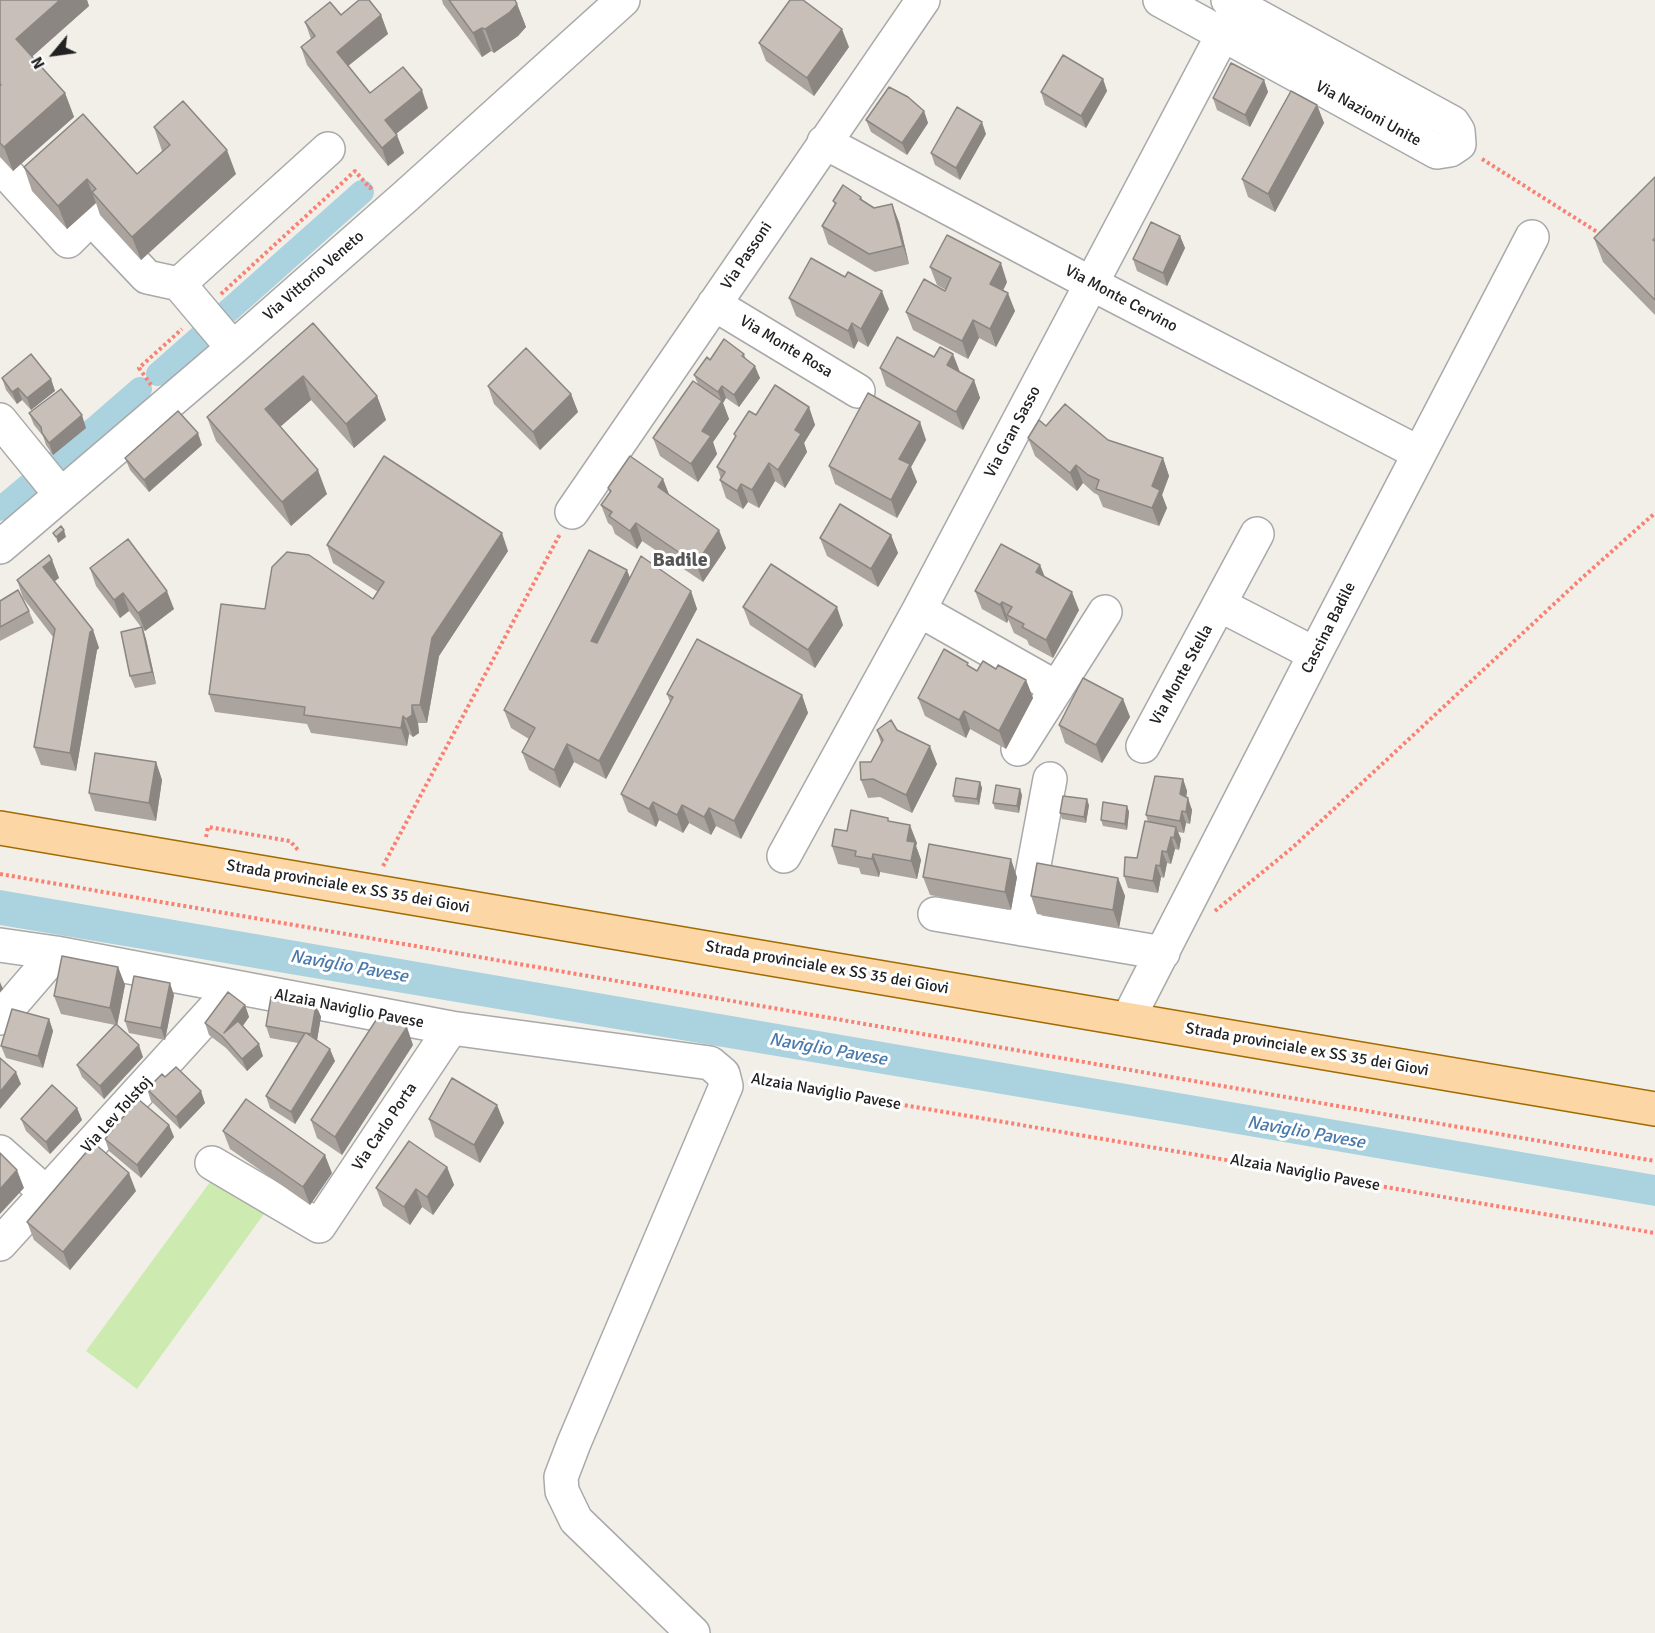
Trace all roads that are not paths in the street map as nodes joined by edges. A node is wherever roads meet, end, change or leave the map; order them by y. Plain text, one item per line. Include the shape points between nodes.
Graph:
1 (623, 0) edge
2 (923, 0) edge
3 (1160, 0) edge
4 (1235, 2) edge
5 (1222, 35) junction
6 (824, 142) junction
7 (328, 148) dead end
8 (0, 166) edge
9 (1532, 237) dead end
10 (179, 284) junction
11 (1092, 284) junction
12 (714, 304) junction
13 (233, 348) junction
14 (858, 390) dead end
15 (0, 420) edge
16 (1419, 453) junction
17 (61, 495) junction
18 (572, 512) road end
19 (1257, 534) dead end
20 (0, 547) edge
21 (1220, 605) junction
22 (919, 610) junction
23 (1106, 612) dead end
24 (1315, 654) junction
25 (1057, 688) junction
26 (1143, 746) dead end
27 (1018, 749) dead end
28 (1050, 779) dead end
29 (0, 828) edge
30 (784, 856) dead end
31 (935, 914) dead end
32 (1022, 929) junction
33 (0, 945) edge
34 (56, 953) junction
35 (1163, 953) junction
36 (234, 987) junction
37 (0, 1018) edge
38 (1128, 1019) junction
39 (451, 1028) junction
40 (1655, 1109) edge
41 (0, 1152) edge
42 (212, 1163) dead end
43 (46, 1193) junction
44 (0, 1244) edge
45 (693, 1633) edge

1 - 13 street, Via Vittorio Veneto
2 - 6 street, Via Passoni
3 - 5 street, Via Nazioni Unite
4 - 5 street, Via Gran Sasso
4 - 5 street, Via Nazioni Unite via 1453,123 1458,131 1458,144 1437,152
5 - 11 street, Via Gran Sasso
6 - 11 street, Via Monte Cervino
6 - 12 street, Via Passoni
7 - 10 street
8 - 10 street via 68,241 92,219 147,277
9 - 16 street, Cascina Badile
10 - 13 street
11 - 16 street, Via Monte Cervino
11 - 22 street, Via Gran Sasso
12 - 14 street, Via Monte Rosa
12 - 18 street, Via Passoni
13 - 17 street, Via Vittorio Veneto
15 - 17 street
16 - 24 street, Cascina Badile
17 - 20 street, Via Vittorio Veneto
19 - 21 street, Via Monte Stella
21 - 24 street, Via Monte Stella
21 - 26 street, Via Monte Stella
22 - 25 street
22 - 30 street, Via Gran Sasso
23 - 25 street
24 - 35 street, Cascina Badile
25 - 27 street
28 - 32 street
29 - 38 main road, Strada provinciale ex SS 35 dei Giovi
31 - 32 street
32 - 35 street
33 - 34 street, Alzaia Naviglio Pavese
34 - 36 street, Alzaia Naviglio Pavese
34 - 37 street
35 - 38 street, Cascina Badile
36 - 39 street, Alzaia Naviglio Pavese
36 - 43 street, Via Lev Tolstoj
38 - 40 main road, Strada provinciale ex SS 35 dei Giovi
39 - 42 street, Via Carlo Porta via 319,1226
39 - 45 street, Alzaia Naviglio Pavese via 710,1063 723,1074 726,1086 561,1477 562,1491 576,1520
41 - 43 street
43 - 44 street, Via Lev Tolstoj

